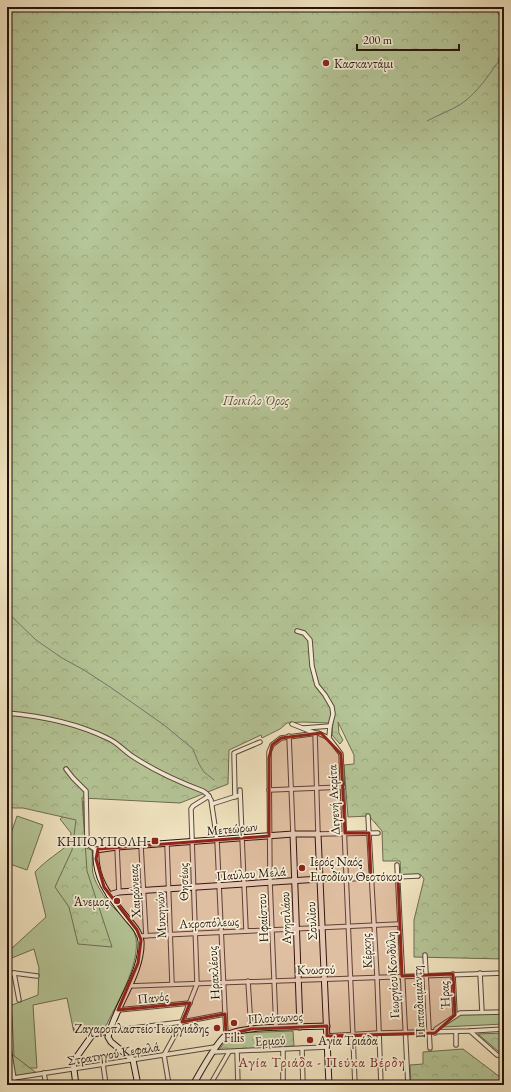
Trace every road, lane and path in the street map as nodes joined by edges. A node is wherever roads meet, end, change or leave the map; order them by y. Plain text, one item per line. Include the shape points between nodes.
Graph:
1 (297, 631) dead end
2 (7, 713) edge
3 (292, 724) dead end
4 (330, 726) junction
5 (303, 728) junction
6 (315, 733) junction
7 (289, 736) junction
8 (329, 738) junction
9 (260, 742) dead end
10 (66, 768) dead end
11 (343, 787) junction
12 (316, 788) junction
13 (291, 789) junction
14 (240, 790) dead end
15 (269, 790) junction
16 (240, 795) junction
17 (209, 796) junction
18 (235, 797) junction
19 (212, 804) junction
20 (368, 816) dead end
21 (345, 833) junction
22 (369, 833) junction
23 (378, 833) dead end
24 (293, 834) junction
25 (318, 834) junction
26 (269, 836) junction
27 (242, 838) junction
28 (217, 840) junction
29 (192, 842) junction
30 (167, 844) junction
31 (141, 846) junction
32 (116, 847) junction
33 (96, 850) junction
34 (397, 865) dead end
35 (418, 876) dead end
36 (398, 877) junction
37 (320, 879) junction
38 (371, 879) junction
39 (346, 880) junction
40 (294, 881) junction
41 (270, 882) junction
42 (243, 884) junction
43 (218, 886) junction
44 (193, 887) junction
45 (168, 889) junction
46 (144, 891) junction
47 (119, 892) junction
48 (109, 895) junction
49 (399, 924) junction
50 (374, 925) junction
51 (347, 926) junction
52 (322, 927) junction
53 (296, 928) junction
54 (272, 929) junction
55 (246, 930) junction
56 (221, 932) junction
57 (195, 933) junction
58 (171, 934) junction
59 (143, 936) junction
60 (425, 956) dead end
61 (14, 973) junction
62 (480, 973) junction
63 (504, 973) edge
64 (453, 974) junction
65 (7, 975) edge
66 (427, 975) junction
67 (37, 976) dead end
68 (402, 976) junction
69 (377, 977) junction
70 (351, 978) junction
71 (298, 979) junction
72 (324, 979) junction
73 (274, 980) junction
74 (224, 982) junction
75 (248, 982) junction
76 (172, 984) junction
77 (197, 984) junction
78 (129, 986) junction
79 (19, 1000) dead end
80 (190, 1003) junction
81 (118, 1010) junction
82 (482, 1012) junction
83 (504, 1012) edge
84 (225, 1014) junction
85 (455, 1015) junction
86 (182, 1022) junction
87 (326, 1026) junction
88 (300, 1027) junction
89 (7, 1028) edge
90 (76, 1028) dead end
91 (276, 1028) junction
92 (251, 1029) junction
93 (504, 1029) edge
94 (109, 1031) junction
95 (456, 1032) junction
96 (470, 1032) junction
97 (379, 1033) junction
98 (405, 1033) junction
99 (430, 1033) junction
100 (435, 1033) junction
101 (93, 1034) junction
102 (226, 1035) junction
103 (353, 1035) junction
104 (327, 1036) junction
105 (7, 1042) edge
106 (456, 1046) dead end
107 (216, 1047) junction
108 (327, 1047) junction
109 (302, 1048) junction
110 (430, 1048) dead end
111 (283, 1049) junction
112 (237, 1051) junction
113 (213, 1052) junction
114 (229, 1052) junction
115 (164, 1055) junction
116 (504, 1056) edge
117 (133, 1060) junction
118 (103, 1064) junction
119 (74, 1069) junction
120 (44, 1073) junction
121 (14, 1078) junction
122 (7, 1079) edge
123 (15, 1085) edge
124 (46, 1085) edge
125 (76, 1085) edge
126 (106, 1085) edge
127 (138, 1085) edge
128 (169, 1085) edge
129 (192, 1085) edge
130 (210, 1085) edge
131 (238, 1085) edge
132 (283, 1085) edge
133 (303, 1085) edge
134 (329, 1085) edge
135 (355, 1085) edge
136 (381, 1085) edge
137 (408, 1085) edge

1 - 4 street via 304,633 310,640 312,666 317,685 332,708
2 - 17 street via 57,720 104,736 132,756
3 - 5 street
4 - 5 street
4 - 8 street
5 - 6 street
6 - 7 street
6 - 8 street via 321,733
6 - 12 street, Σουλίου
7 - 13 street, Αγησιλάου
7 - 15 street, Ηφαίστου via 272,745 269,752
8 - 11 street, Διγενή Ακρίτα via 341,754
9 - 18 street via 234,754
10 - 33 street via 86,791 87,841
11 - 12 street
11 - 21 street, Διγενή Ακρίτα
12 - 13 street
12 - 25 street, Σουλίου
13 - 15 street
13 - 24 street, Αγησιλάου
14 - 16 street
15 - 26 street, Ηφαίστου
16 - 18 street
16 - 27 street
17 - 19 street, Ηρακλέους
17 - 29 street, Θησέως via 191,807
18 - 19 street
19 - 28 street, Ηρακλέους
20 - 22 street, Κέρκης
21 - 22 street, Μετεώρων
21 - 25 street, Μετεώρων
21 - 39 street, Διγενή Ακρίτα
22 - 23 street, Μετεώρων
22 - 38 street, Κέρκης
24 - 25 street, Μετεώρων
24 - 26 street, Μετεώρων
24 - 40 street, Αγησιλάου
25 - 37 street, Σουλίου
26 - 27 street, Μετεώρων
26 - 41 street, Ηφαίστου
27 - 28 street, Μετεώρων
27 - 42 street
28 - 29 street, Μετεώρων
28 - 43 street, Ηρακλέους
29 - 30 street, Μετεώρων
29 - 44 street, Θησέως
30 - 31 street, Μετεώρων
30 - 45 street, Μυκηνών
31 - 32 street, Μετεώρων
31 - 46 street, Χαιρώνειας
32 - 33 street, Μετεώρων
32 - 47 street
33 - 48 street via 100,879
34 - 36 street, Γεωργίου Κονδύλη
35 - 36 street, Παύλου Μελά
36 - 38 street, Παύλου Μελά
36 - 49 street, Γεωργίου Κονδύλη
37 - 39 street, Παύλου Μελά
37 - 40 street, Παύλου Μελά
37 - 52 street, Σουλίου
38 - 39 street, Παύλου Μελά
38 - 50 street, Κέρκης
39 - 51 street, Διγενή Ακρίτα
40 - 41 street, Παύλου Μελά
40 - 53 street, Αγησιλάου
41 - 42 street, Παύλου Μελά
41 - 54 street, Ηφαίστου
42 - 43 street, Παύλου Μελά
42 - 55 street
43 - 44 street, Παύλου Μελά
43 - 56 street, Ηρακλέους
44 - 45 street, Παύλου Μελά
44 - 57 street, Θησέως
45 - 46 street, Παύλου Μελά
45 - 58 street, Μυκηνών
46 - 47 street, Παύλου Μελά
46 - 59 street, Χαιρώνειας
47 - 48 street, Παύλου Μελά
48 - 59 street
49 - 50 street, Ακροπόλεως
49 - 68 street, Γεωργίου Κονδύλη
50 - 51 street, Ακροπόλεως
50 - 69 street, Κέρκης
51 - 52 street, Ακροπόλεως
51 - 70 street, Διγενή Ακρίτα
52 - 53 street, Ακροπόλεως
52 - 72 street, Σουλίου
53 - 54 street, Ακροπόλεως
53 - 71 street, Αγησιλάου
54 - 55 street, Ακροπόλεως
54 - 73 street, Ηφαίστου
55 - 56 street, Ακροπόλεως
56 - 57 street, Ακροπόλεως
56 - 74 street, Ηρακλέους
57 - 58 street, Ακροπόλεως
57 - 77 street, Θησέως
58 - 59 street, Ακροπόλεως
58 - 76 street, Μυκηνών
59 - 78 street
60 - 66 street, Παπαδιαμάντη
61 - 65 street
61 - 67 street
61 - 79 street
62 - 63 street, Κνωσού
62 - 64 street, Κνωσού
62 - 82 street
64 - 66 street, Κνωσού
64 - 85 street, Ήρας
66 - 68 street, Κνωσού
66 - 99 street, Παπαδιαμάντη
68 - 69 street, Κνωσού
68 - 98 street, Γεωργίου Κονδύλη
69 - 70 street, Κνωσού
69 - 97 street, Κέρκης
70 - 72 street, Κνωσού
70 - 103 street, Διγενή Ακρίτα
71 - 72 street, Κνωσού
71 - 73 street, Κνωσού
71 - 88 street, Αγησιλάου
72 - 87 street, Σουλίου
73 - 75 street, Κνωσού
73 - 91 street, Ηφαίστου
74 - 75 street, Κνωσού
74 - 77 street, Κνωσού
74 - 84 street, Ηρακλέους
75 - 92 street
76 - 77 street, Κνωσού
76 - 78 street, Κνωσού
77 - 80 street, Θησέως
78 - 81 street
80 - 81 street, Πανός
80 - 86 street, Θησέως
81 - 94 street
82 - 83 street
82 - 85 street
84 - 86 street
84 - 102 street, Ηρακλέους
85 - 100 street via 436,1029
86 - 94 street
86 - 115 street, Θησέως
87 - 88 street, Πλούτωνος
87 - 104 street, Σουλίου
88 - 91 street, Πλούτωνος
89 - 105 street
90 - 101 street
91 - 92 street, Πλούτωνος
92 - 102 street, Πλούτωνος via 234,1031
93 - 96 street
94 - 101 street
94 - 117 street via 110,1041
95 - 96 street
95 - 100 street
95 - 106 street
96 - 116 street via 497,1055
97 - 98 street
97 - 103 street
97 - 136 street, Κέρκης
98 - 99 street
98 - 137 street, Γεωργίου Κονδύλη
99 - 100 street
99 - 110 street, Παπαδιαμάντη
101 - 119 street via 73,1062
102 - 107 street
103 - 104 street
103 - 135 street, Διγενή Ακρίτα
104 - 108 street, Σουλίου
105 - 121 street
107 - 113 street
107 - 115 street, Στρατηγού Κεφαλά
108 - 109 street, Ερμού
108 - 134 street, Σουλίου
109 - 111 street, Ερμού
109 - 133 street
111 - 112 street, Ερμού
111 - 132 street
112 - 114 street, Ερμού
112 - 131 street
113 - 114 street, Ερμού
113 - 129 street
114 - 130 street
115 - 117 street, Στρατηγού Κεφαλά
115 - 128 street
117 - 118 street, Στρατηγού Κεφαλά
117 - 127 street
118 - 119 street, Στρατηγού Κεφαλά
118 - 126 street
119 - 120 street, Στρατηγού Κεφαλά
119 - 125 street
120 - 121 street, Στρατηγού Κεφαλά
120 - 124 street
121 - 122 street
121 - 123 street

